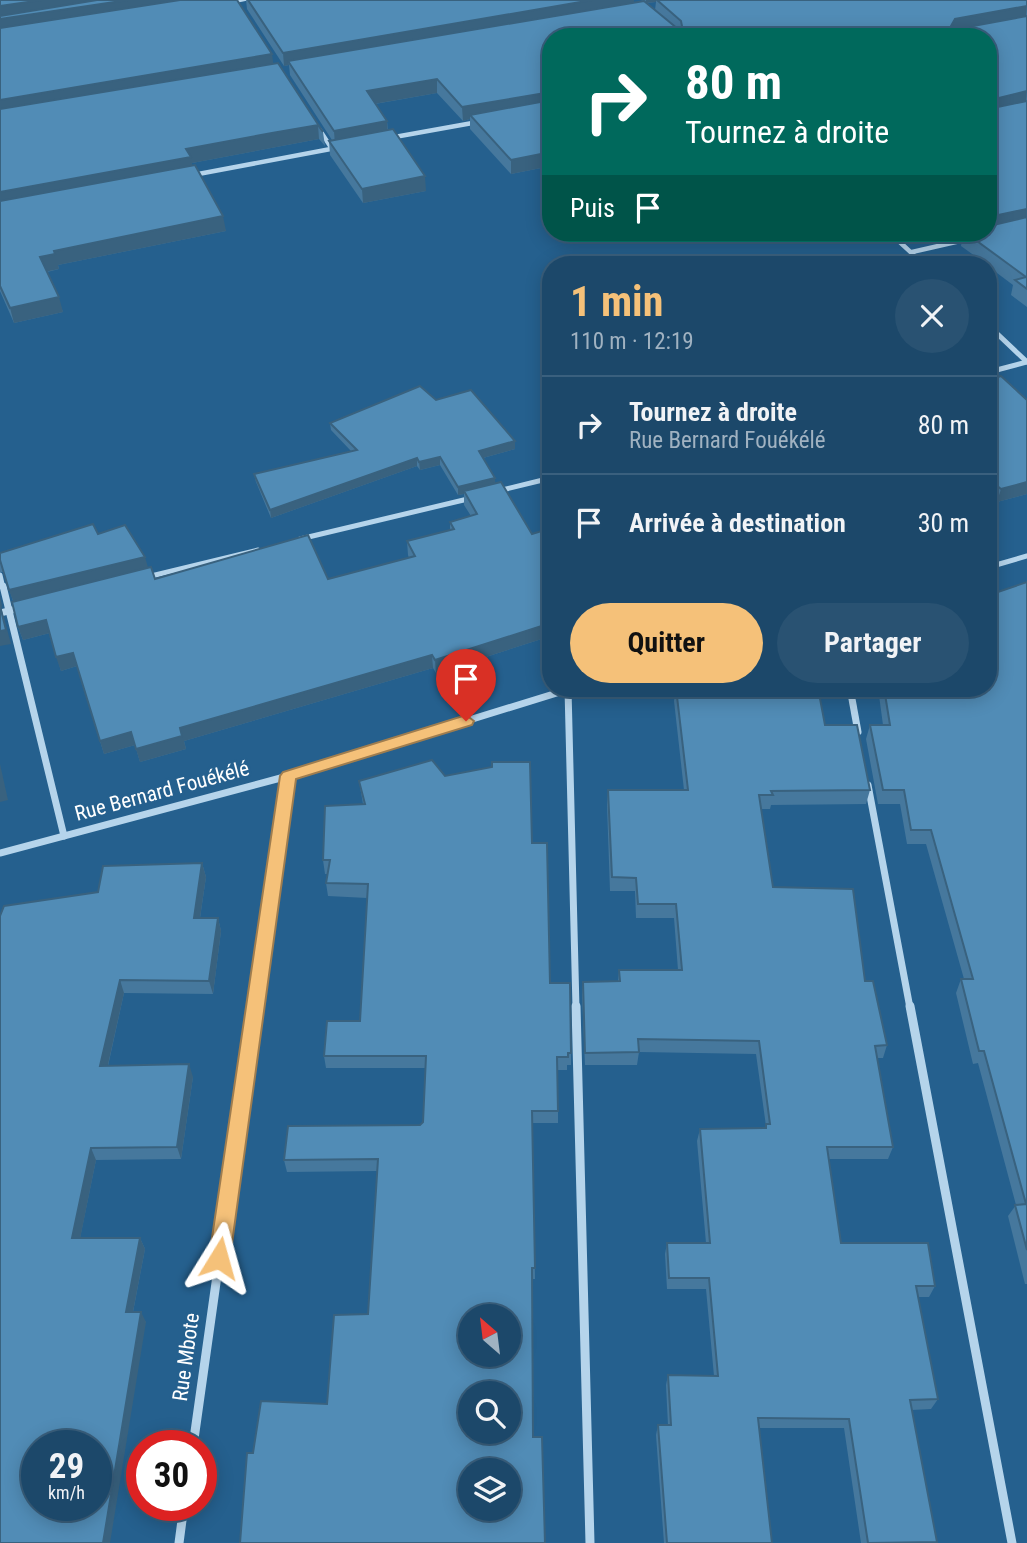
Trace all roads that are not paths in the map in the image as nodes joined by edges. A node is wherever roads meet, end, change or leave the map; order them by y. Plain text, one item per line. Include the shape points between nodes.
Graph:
1 (247, 0) edge
2 (239, 4) edge
3 (212, 5) edge
4 (483, 121) edge
5 (317, 126) edge
6 (387, 139) edge
7 (346, 146) edge
8 (332, 149) junction
9 (186, 176) edge
10 (900, 242) edge
11 (956, 242) edge
12 (912, 253) junction
13 (915, 256) edge
14 (997, 334) edge
15 (1027, 362) edge
16 (997, 370) edge
17 (542, 480) edge
18 (294, 541) edge
19 (267, 548) edge
20 (1027, 556) edge
21 (997, 565) edge
22 (0, 575) edge
23 (145, 577) edge
24 (23, 607) edge
25 (9, 610) junction
26 (0, 612) edge
27 (545, 697) edge
28 (571, 697) edge
29 (852, 697) edge
30 (860, 742) edge
31 (865, 769) edge
32 (288, 776) junction
33 (64, 836) junction
34 (0, 853) edge
35 (195, 1430) edge
36 (182, 1521) edge
37 (179, 1543) edge
38 (590, 1543) edge
39 (1012, 1543) edge

1 - 2 street
2 - 3 street
4 - 6 street
5 - 8 street
7 - 8 street
8 - 9 street
10 - 12 street
11 - 12 street
12 - 13 street
14 - 15 street
15 - 16 street
17 - 18 street
19 - 23 street
20 - 21 street
22 - 25 street
24 - 25 street
25 - 26 street
25 - 33 street
27 - 32 street, Rue Bernard Fouékélé
28 - 38 street
29 - 30 street
31 - 39 street
32 - 33 street, Rue Bernard Fouékélé
32 - 35 street, Rue Mbote
33 - 34 street, Rue Bernard Fouékélé
36 - 37 street

